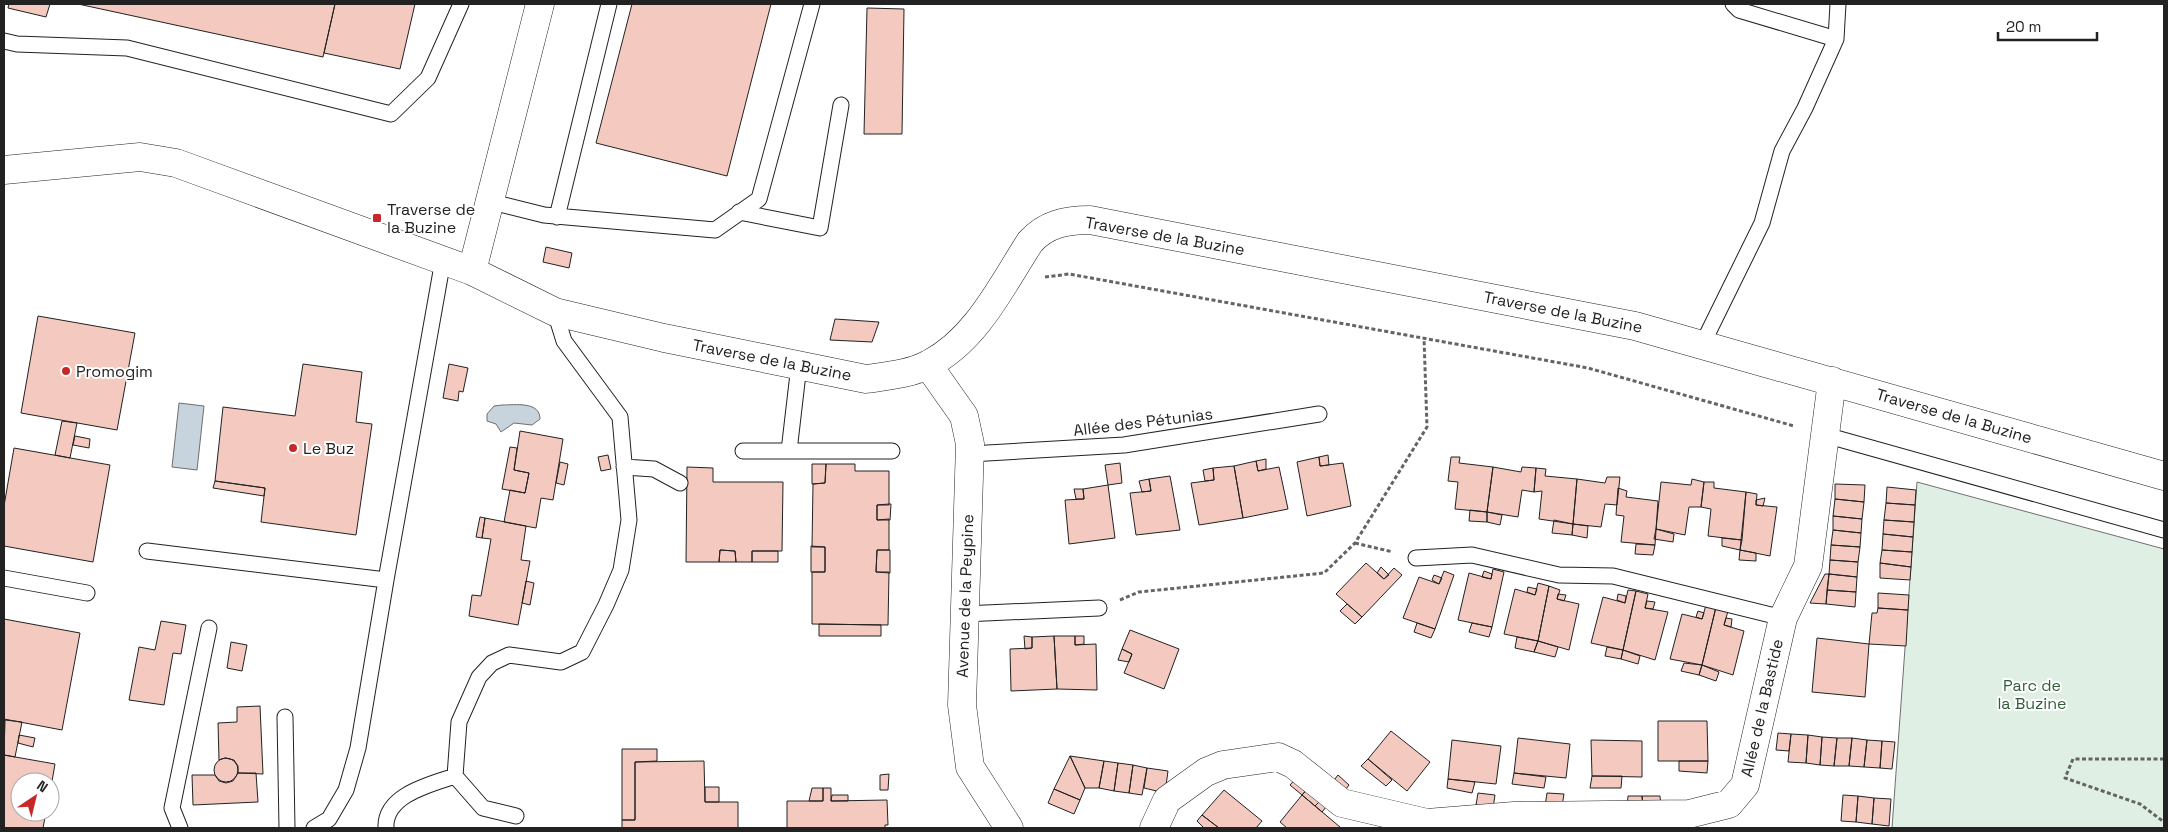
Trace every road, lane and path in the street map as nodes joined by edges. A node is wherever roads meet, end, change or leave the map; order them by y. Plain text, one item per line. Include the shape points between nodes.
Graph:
1 (462, 4) edge
2 (540, 4) edge
3 (609, 4) edge
4 (812, 4) edge
5 (1733, 4) edge
6 (1838, 4) edge
7 (1836, 39) junction
8 (4, 41) edge
9 (841, 105) dead end
10 (4, 170) edge
11 (488, 201) junction
12 (739, 212) junction
13 (557, 217) junction
14 (443, 260) junction
15 (472, 271) junction
16 (1004, 282) junction
17 (555, 312) junction
18 (1424, 338) junction
19 (1702, 345) junction
20 (799, 365) junction
21 (928, 365) junction
22 (1832, 381) junction
23 (1319, 414) dead end
24 (1825, 435) junction
25 (743, 451) dead end
26 (789, 451) junction
27 (892, 451) dead end
28 (970, 454) junction
29 (624, 467) junction
30 (2164, 476) edge
31 (680, 483) dead end
32 (2164, 530) edge
33 (1355, 543) junction
34 (147, 551) dead end
35 (1416, 558) joint
36 (4, 578) edge
37 (386, 580) junction
38 (1139, 592) dead end
39 (87, 593) dead end
40 (1099, 608) dead end
41 (964, 614) junction
42 (1783, 618) junction
43 (208, 628) dead end
44 (285, 717) dead end
45 (2164, 758) edge
46 (455, 776) junction
47 (516, 816) dead end
48 (2164, 822) edge
49 (180, 828) edge
50 (287, 828) edge
51 (314, 828) edge
52 (386, 828) edge
53 (1009, 828) edge
54 (1154, 828) edge

1 - 8 lane via 428,78 391,114 127,48
2 - 11 street
3 - 13 lane
4 - 12 lane via 758,199
5 - 7 lane via 1739,10
6 - 7 lane
7 - 19 lane via 1806,108 1782,151 1762,223
9 - 12 lane via 820,228
10 - 14 street, Traverse de la Buzine via 140,157 176,163
11 - 13 lane
11 - 15 street
12 - 13 lane via 715,230
14 - 15 street, Traverse de la Buzine
14 - 37 lane
15 - 17 street, Traverse de la Buzine
16 - 18 path via 1069,274
16 - 19 street, Traverse de la Buzine via 1040,230 1069,220 1090,220 1635,326
16 - 21 street, Traverse de la Buzine via 974,328
17 - 20 street, Traverse de la Buzine
17 - 29 lane via 564,341 620,417
18 - 24 path via 1588,368
18 - 33 path via 1427,427
19 - 22 street, Traverse de la Buzine
20 - 21 street, Traverse de la Buzine via 866,379
20 - 26 lane
21 - 28 street, Avenue de la Peypine via 964,416
22 - 24 street, Allée de la Bastide
22 - 30 street, Traverse de la Buzine
23 - 28 lane, Allée des Pétunias via 1124,445
24 - 32 lane
24 - 42 street, Allée de la Bastide via 1808,566
25 - 26 lane
26 - 27 lane
28 - 41 street, Avenue de la Peypine
29 - 31 lane via 654,469
29 - 46 lane via 629,520 621,570 582,652 560,662 509,655 492,663 479,678 459,722
33 - 35 path
33 - 38 path via 1324,573
34 - 37 lane
35 - 42 lane via 1472,555 1559,575 1613,576
36 - 39 lane
37 - 51 lane via 358,748 346,790 329,819
40 - 41 lane
41 - 53 street, Avenue de la Peypine via 962,705 970,767
42 - 54 street, Allée de la Bastide via 1744,785 1729,804 1689,814 1514,816 1427,823 1342,803 1293,764 1278,757 1223,765 1206,772 1166,800
43 - 49 lane via 172,808
44 - 50 lane
45 - 48 path via 2073,759 2065,778 2140,804
46 - 47 lane via 483,808
46 - 52 lane via 418,788 394,806

